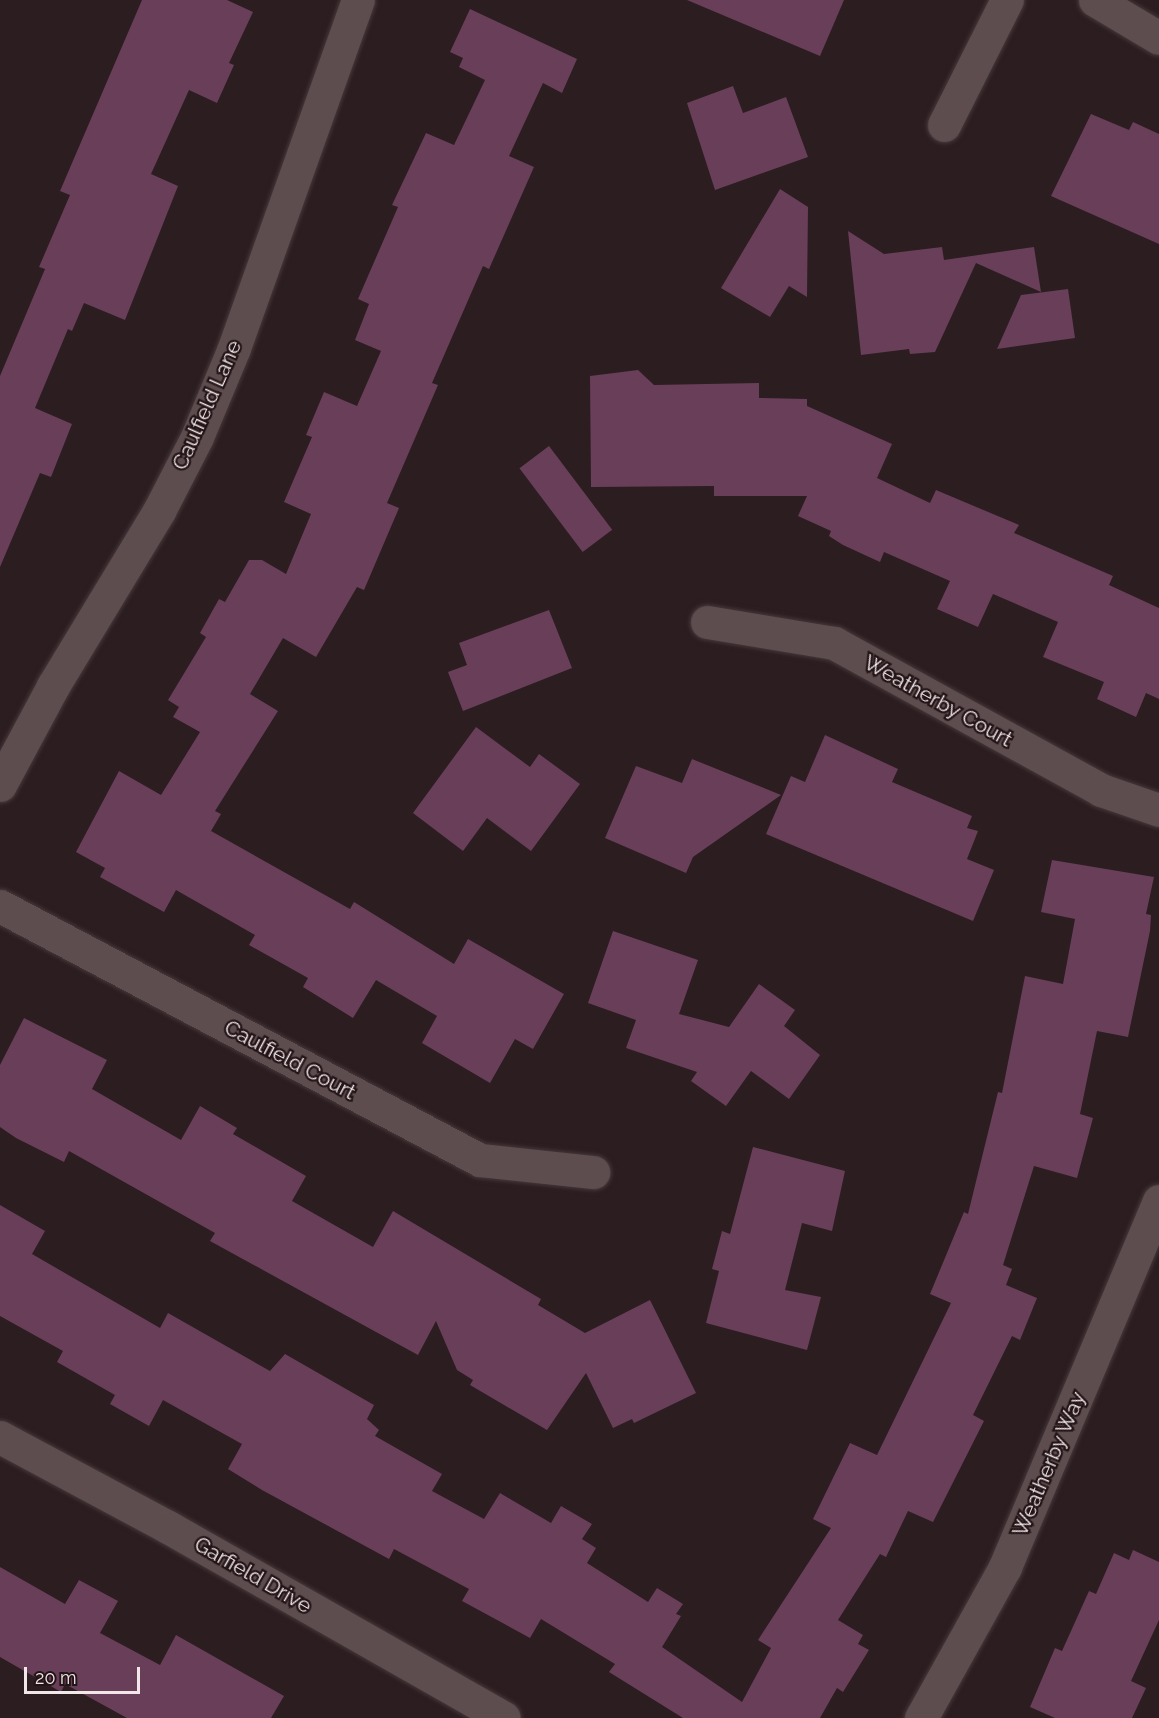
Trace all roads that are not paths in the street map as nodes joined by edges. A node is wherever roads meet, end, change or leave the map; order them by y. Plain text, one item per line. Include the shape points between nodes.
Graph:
1 (358, 0) edge
2 (1007, 0) edge
3 (1095, 0) edge
4 (1159, 38) edge
5 (944, 125) dead end
6 (707, 622) dead end
7 (0, 785) edge
8 (1159, 810) edge
9 (0, 906) edge
10 (593, 1172) dead end
11 (1158, 1211) edge
12 (0, 1437) edge
13 (504, 1718) edge
14 (921, 1718) edge

1 - 7 street, Caulfield Lane via 234,348 197,437 159,511 52,687
2 - 5 street
3 - 4 street
6 - 8 street, Weatherby Court via 834,643 1101,790
9 - 10 street, Caulfield Court via 480,1160
11 - 14 street, Weatherby Way via 1005,1567
12 - 13 street, Garfield Drive via 168,1527

